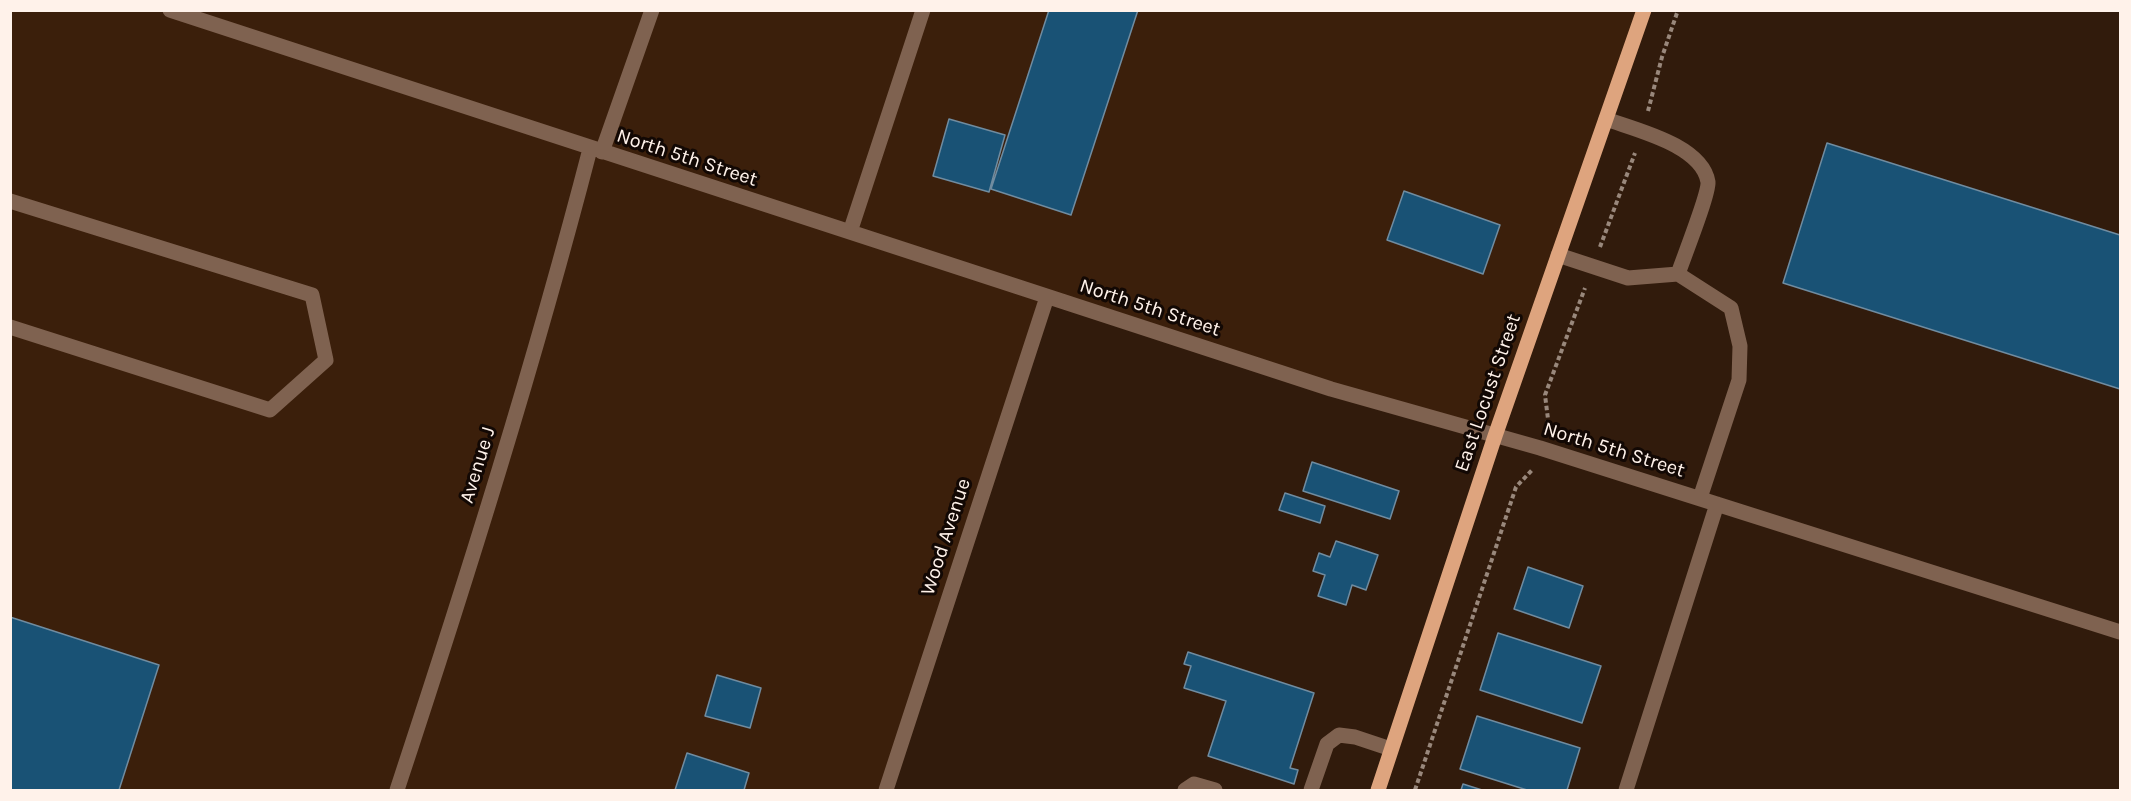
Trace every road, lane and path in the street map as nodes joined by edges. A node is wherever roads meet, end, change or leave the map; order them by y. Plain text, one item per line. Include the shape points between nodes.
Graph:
1 (170, 10) edge
2 (652, 10) edge
3 (923, 10) edge
4 (1644, 10) edge
5 (1678, 10) edge
6 (1606, 119) junction
7 (1642, 132) junction
8 (596, 150) junction
9 (10, 201) edge
10 (849, 232) junction
11 (1558, 255) junction
12 (1593, 266) junction
13 (1678, 274) junction
14 (1047, 297) junction
15 (10, 327) edge
16 (1495, 436) junction
17 (1540, 448) junction
18 (1700, 498) junction
19 (1717, 504) junction
20 (2121, 632) edge
21 (1391, 749) junction
22 (397, 790) edge
23 (886, 790) edge
24 (1185, 790) edge
25 (1215, 790) edge
26 (1311, 790) edge
27 (1378, 790) edge
28 (1415, 790) edge
29 (1626, 790) edge

1 - 8 street, North 5th Street
2 - 8 street, Avenue J
3 - 10 street
4 - 6 main road, East Locust Street
5 - 7 path
6 - 7 street
6 - 11 main road, East Locust Street
7 - 12 path
7 - 13 street via 1676,145 1700,164 1708,183
8 - 10 street, North 5th Street
8 - 22 street, Avenue J
9 - 15 street via 312,295 326,360 270,410
10 - 14 street, North 5th Street
11 - 12 street
11 - 16 main road, East Locust Street
12 - 13 street via 1628,278
12 - 17 path via 1545,395 1548,419
13 - 18 street via 1731,308 1740,346 1740,380
14 - 16 street, North 5th Street via 1331,389
14 - 23 street, Wood Avenue
16 - 17 street, North 5th Street
16 - 21 main road, East Locust Street
17 - 18 street, North 5th Street
17 - 28 path via 1531,474 1516,487
18 - 19 street, North 5th Street
19 - 20 street, North 5th Street
19 - 29 street
21 - 26 street via 1339,735 1327,744
21 - 27 main road, East Locust Street
24 - 25 street via 1194,784

